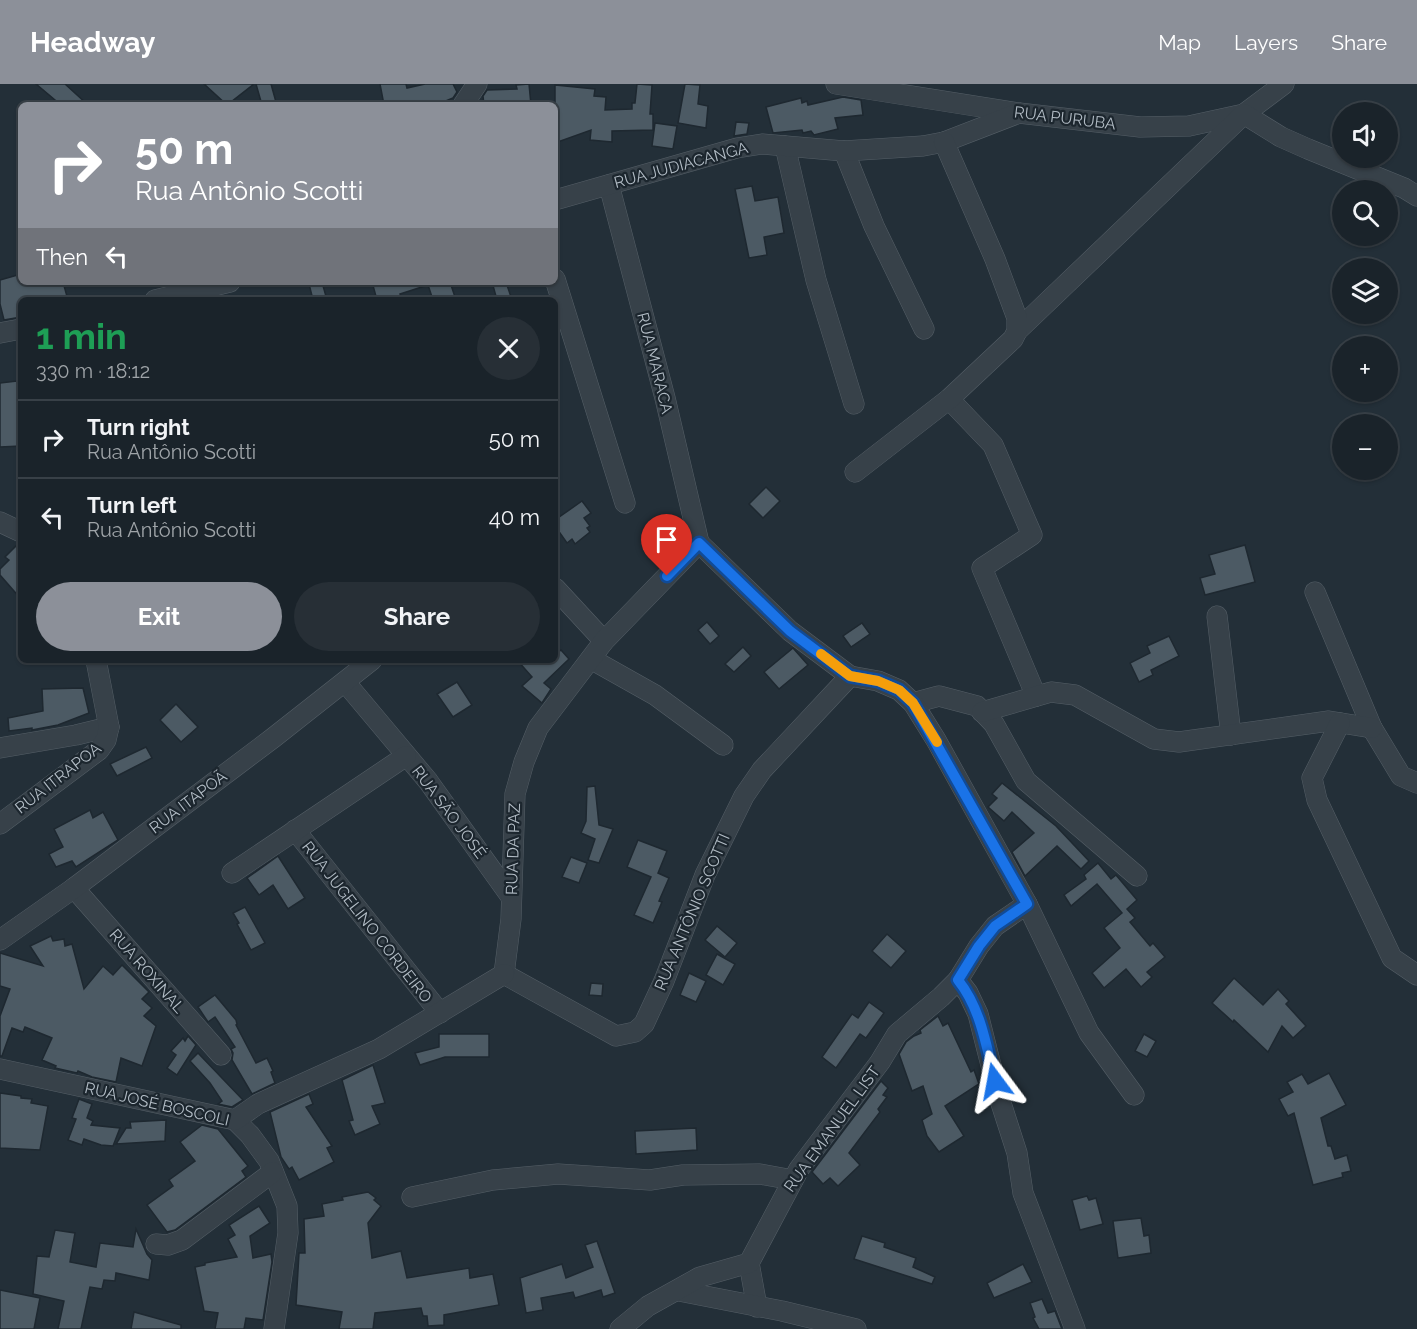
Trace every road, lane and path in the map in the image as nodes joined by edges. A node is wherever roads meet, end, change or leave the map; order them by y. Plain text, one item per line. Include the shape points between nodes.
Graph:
1 (477, 84) edge
2 (836, 84) edge
3 (1284, 84) edge
4 (465, 102) edge
5 (1019, 112) junction
6 (1244, 114) junction
7 (944, 142) junction
8 (785, 146) junction
9 (843, 151) junction
10 (609, 185) junction
11 (1417, 196) edge
12 (558, 199) edge
13 (218, 285) edge
14 (557, 285) edge
15 (168, 297) edge
16 (924, 329) dead end
17 (18, 330) edge
18 (1017, 331) junction
19 (0, 333) edge
20 (948, 399) junction
21 (854, 404) dead end
22 (855, 472) dead end
23 (625, 503) dead end
24 (0, 522) edge
25 (18, 531) edge
26 (699, 543) junction
27 (558, 591) edge
28 (1315, 592) dead end
29 (1217, 616) dead end
30 (604, 641) junction
31 (591, 658) junction
32 (97, 663) edge
33 (368, 663) edge
34 (850, 676) junction
35 (345, 682) junction
36 (1036, 696) junction
37 (913, 703) junction
38 (982, 712) junction
39 (1340, 723) junction
40 (109, 727) junction
41 (1372, 728) junction
42 (1231, 735) junction
43 (723, 745) dead end
44 (0, 748) edge
45 (406, 756) junction
46 (1417, 783) edge
47 (0, 824) edge
48 (295, 830) junction
49 (232, 873) dead end
50 (1137, 876) dead end
51 (74, 888) junction
52 (511, 897) junction
53 (1027, 904) junction
54 (0, 940) edge
55 (504, 974) junction
56 (1417, 975) edge
57 (958, 980) junction
58 (440, 1013) junction
59 (221, 1055) dead end
60 (0, 1069) edge
61 (1134, 1095) dead end
62 (235, 1120) junction
63 (273, 1172) junction
64 (793, 1180) junction
65 (412, 1197) dead end
66 (156, 1244) dead end
67 (749, 1263) junction
68 (679, 1290) junction
69 (757, 1307) junction
70 (274, 1329) edge
71 (620, 1329) edge
72 (856, 1329) edge
73 (1075, 1329) edge

1 - 4 street
2 - 5 street, RUA PURUBA
3 - 6 street, RUA PURUBA
5 - 6 street, RUA PURUBA via 1140,127 1189,126
5 - 7 street, RUA JUDIACANGA
6 - 11 street via 1281,137
6 - 18 street
7 - 9 street, RUA JUDIACANGA
7 - 18 street via 995,259 1017,318
8 - 9 street, RUA JUDIACANGA
8 - 10 street, RUA JUDIACANGA via 737,148
8 - 21 street via 816,280
9 - 16 street
10 - 12 street, RUA JUDIACANGA
10 - 26 street, RUA MARACA
13 - 15 street
14 - 23 street
17 - 19 street
18 - 20 street
20 - 22 street
20 - 36 street via 993,445 1032,535 982,568
24 - 25 street
26 - 30 street, RUA DA PAZ
26 - 34 street via 790,631
27 - 30 street
28 - 41 street
29 - 42 street
30 - 31 street, RUA DA PAZ
31 - 43 street via 655,695
31 - 52 street, RUA DA PAZ via 538,728 524,762 515,794
32 - 40 street, RUA ITRAPOA
33 - 35 street, RUA ITAPOÃ
34 - 37 street via 899,690
34 - 55 street, RUA ANTÔNIO SCOTTI via 762,770 744,796 705,875 659,992 644,1024 635,1032 616,1036
35 - 45 street, RUA SÃO JOSÉ
35 - 51 street, RUA ITAPOÃ
36 - 38 street
36 - 42 street via 1051,692 1075,695 1154,739 1179,742
37 - 38 street via 939,696 977,706
37 - 53 street
38 - 50 street via 994,724 1026,781
39 - 41 street
39 - 42 street via 1329,721
39 - 56 street via 1312,778 1317,800 1392,958
40 - 44 street, RUA ITRAPOA
40 - 47 street, RUA ITRAPOA via 99,750
41 - 46 street via 1401,776
45 - 48 street, RUA SÃO JOSÉ
45 - 52 street, RUA SÃO JOSÉ
48 - 49 street, RUA SÃO JOSÉ
48 - 58 street, RUA JUGELINO CORDEIRO
51 - 54 street, RUA ITAPOÃ
51 - 59 street, RUA ROXINAL
52 - 55 street, RUA DA PAZ
53 - 57 street via 995,926
53 - 61 street via 1089,1033
55 - 58 street
57 - 64 street, RUA EMANUEL LIST via 897,1034
57 - 73 street via 978,1014 1017,1153 1023,1193
58 - 62 street via 379,1049 258,1104
60 - 62 street, RUA JOSÉ BOSCOLI
62 - 63 street, RUA JOSÉ BOSCOLI via 250,1135
63 - 66 street via 182,1240
63 - 70 street, RUA JOSÉ BOSCOLI via 287,1206 288,1233
64 - 65 street via 760,1174 683,1175 650,1180 558,1174 493,1180
64 - 67 street, RUA EMANUEL LIST
67 - 68 street via 700,1277
67 - 69 street
68 - 69 street
68 - 71 street via 648,1306
69 - 72 street

